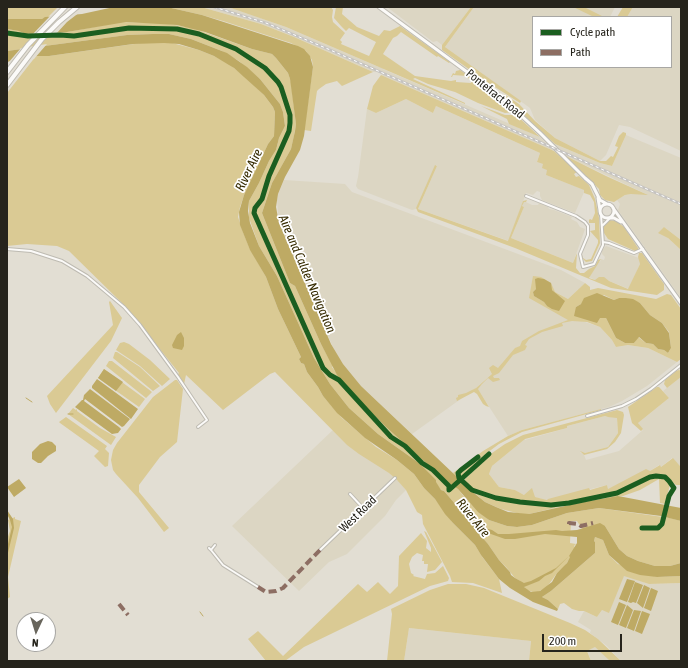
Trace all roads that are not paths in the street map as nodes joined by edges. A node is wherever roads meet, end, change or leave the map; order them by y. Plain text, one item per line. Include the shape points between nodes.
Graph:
1 (65, 7) edge
2 (77, 7) edge
3 (379, 7) edge
4 (7, 72) edge
5 (7, 85) edge
6 (526, 196) dead end
7 (598, 196) junction
8 (607, 204) junction
9 (613, 208) junction
10 (601, 213) junction
11 (610, 218) junction
12 (624, 224) junction
13 (601, 227) junction
14 (603, 242) junction
15 (7, 249) edge
16 (642, 250) junction
17 (681, 304) edge
18 (681, 365) edge
19 (587, 416) dead end
20 (198, 428) dead end
21 (395, 478) dead end
22 (350, 494) dead end
23 (363, 508) junction
24 (215, 545) dead end
25 (320, 550) dead end
26 (258, 588) dead end

1 - 4 highway via 28,45
2 - 5 highway via 42,39
3 - 7 main road, Pontefract Road via 506,102 592,184
6 - 14 street via 585,222 588,226 588,235 580,254 582,267 594,264
7 - 8 main road, Pontefract Road
7 - 10 main road, Pontefract Road
8 - 9 main road
8 - 10 main road via 603,206
9 - 11 main road via 613,215
9 - 12 main road
10 - 11 main road via 604,217
10 - 13 street
11 - 12 main road
11 - 13 street
12 - 16 main road
13 - 14 street
14 - 16 street via 634,253
15 - 20 street via 22,249 62,261 87,276 124,307 140,325 207,420
16 - 17 main road
18 - 19 street via 636,399 622,406
21 - 23 street, West Road
22 - 23 street
23 - 25 street, West Road
24 - 26 street via 210,549 223,565

